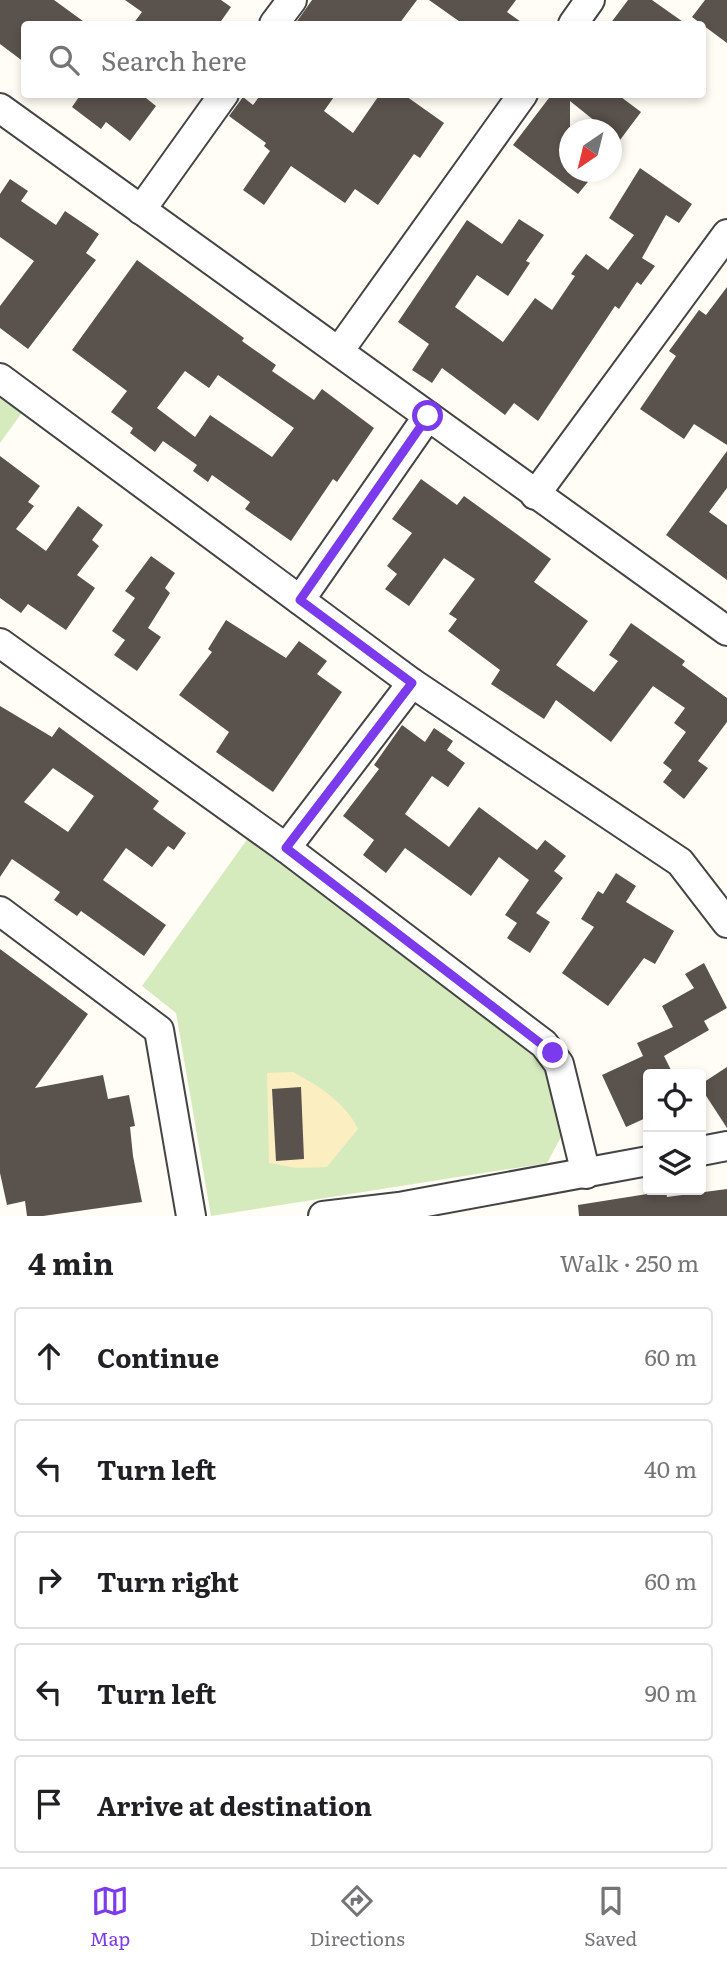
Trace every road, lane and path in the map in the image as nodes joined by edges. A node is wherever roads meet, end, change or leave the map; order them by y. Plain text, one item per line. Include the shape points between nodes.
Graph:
1 (292, 0) edge
2 (590, 0) edge
3 (276, 21) edge
4 (575, 21) edge
5 (221, 98) edge
6 (520, 98) edge
7 (4, 119) edge
8 (141, 209) junction
9 (727, 234) edge
10 (339, 351) junction
11 (0, 378) edge
12 (428, 416) junction
13 (535, 495) junction
14 (300, 600) junction
15 (727, 631) edge
16 (0, 643) edge
17 (412, 683) junction
18 (286, 848) junction
19 (0, 911) edge
20 (727, 923) edge
21 (727, 1146) edge
22 (706, 1150) edge
23 (643, 1162) edge
24 (586, 1174) junction
25 (399, 1212) edge
26 (191, 1216) edge
27 (323, 1216) edge

1 - 3 street
2 - 4 street
5 - 8 street
6 - 10 street
7 - 8 street
8 - 10 street
9 - 13 street
10 - 12 street
11 - 14 street
12 - 13 street
12 - 14 street
13 - 15 street
14 - 17 street
16 - 18 street
17 - 18 street
17 - 20 street via 680,862
18 - 24 street via 553,1053
19 - 26 street via 159,1030
21 - 22 street
23 - 24 street
24 - 25 street
25 - 27 street

